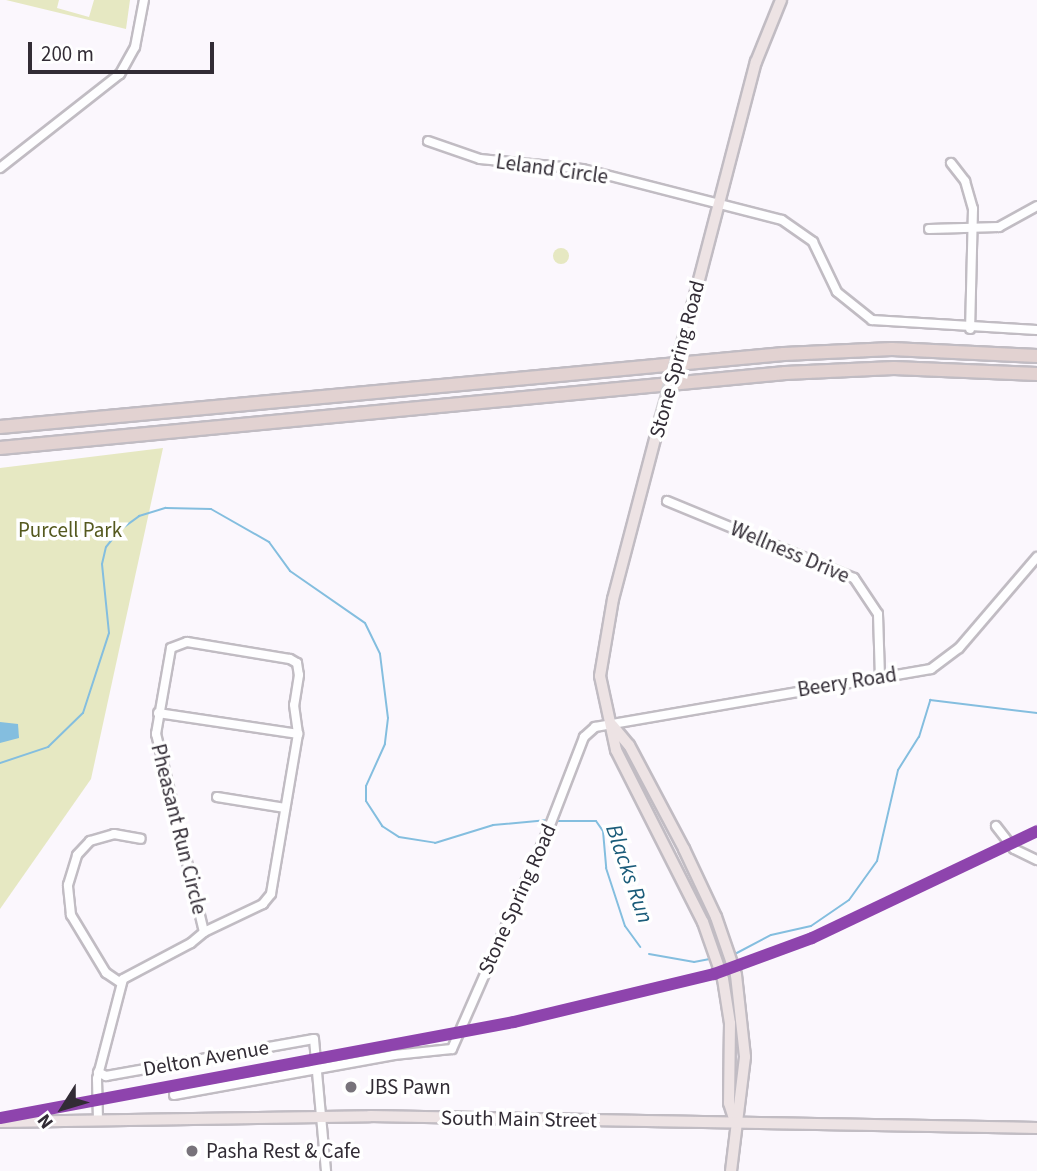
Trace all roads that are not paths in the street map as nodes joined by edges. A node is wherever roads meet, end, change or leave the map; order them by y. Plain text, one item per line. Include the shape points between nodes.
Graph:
1 (144, 0) edge
2 (781, 0) edge
3 (428, 141) dead end
4 (951, 163) dead end
5 (0, 168) edge
6 (717, 204) junction
7 (1037, 206) edge
8 (929, 229) dead end
9 (974, 230) junction
10 (970, 329) junction
11 (1037, 330) edge
12 (1037, 355) edge
13 (1037, 374) edge
14 (0, 427) edge
15 (0, 448) edge
16 (667, 501) dead end
17 (1037, 557) edge
18 (880, 677) junction
19 (158, 713) junction
20 (610, 723) junction
21 (298, 734) junction
22 (217, 797) dead end
23 (285, 808) junction
24 (996, 826) dead end
25 (141, 839) dead end
26 (1037, 860) edge
27 (204, 932) junction
28 (121, 983) junction
29 (320, 1067) junction
30 (99, 1072) junction
31 (174, 1095) dead end
32 (322, 1117) junction
33 (98, 1120) junction
34 (735, 1121) junction
35 (0, 1122) edge
36 (1037, 1128) edge
37 (326, 1171) edge
38 (731, 1171) edge

1 - 5 street via 135,47 120,74
2 - 6 main road, Stone Spring Road via 756,62
3 - 6 street, Leland Circle via 480,159 583,169
4 - 9 street via 969,190
6 - 10 street, Leland Circle via 782,220 803,232 818,250 837,292 864,317 884,323
6 - 20 main road, Stone Spring Road, bridge via 601,654 602,695
7 - 9 street via 1011,223
8 - 9 street
9 - 10 street
10 - 11 street, Leland Circle
12 - 14 highway via 891,349 764,355
13 - 15 highway via 894,368 785,373
16 - 18 street, Wellness Drive via 854,578 878,614
17 - 18 street, Beery Road via 944,661 923,671
18 - 20 street, Beery Road
19 - 21 street
19 - 21 street, Pheasant Run Circle via 171,648 187,642 298,663
19 - 27 street, Pheasant Run Circle via 156,734
20 - 29 street, Stone Spring Road via 584,737 452,1049
20 - 34 main road, Stone Spring Road via 616,750 704,922 723,978 730,1023 729,1103
20 - 34 main road, Stone Spring Road via 629,745 716,917 736,975 745,1057 742,1104
21 - 23 street, Pheasant Run Circle
22 - 23 street
23 - 27 street, Pheasant Run Circle via 270,897
24 - 26 street via 1014,849
25 - 28 street via 114,834 90,841 78,852 68,885 71,915 106,972
27 - 28 street via 191,943 130,971
28 - 30 street
29 - 30 street, Delton Avenue via 314,1039 106,1076
29 - 31 street
29 - 32 street
30 - 33 street
32 - 33 main road, South Main Street
32 - 34 main road, South Main Street
32 - 37 street
33 - 35 main road, South Main Street
34 - 36 main road, South Main Street
34 - 38 main road, Stone Spring Road

